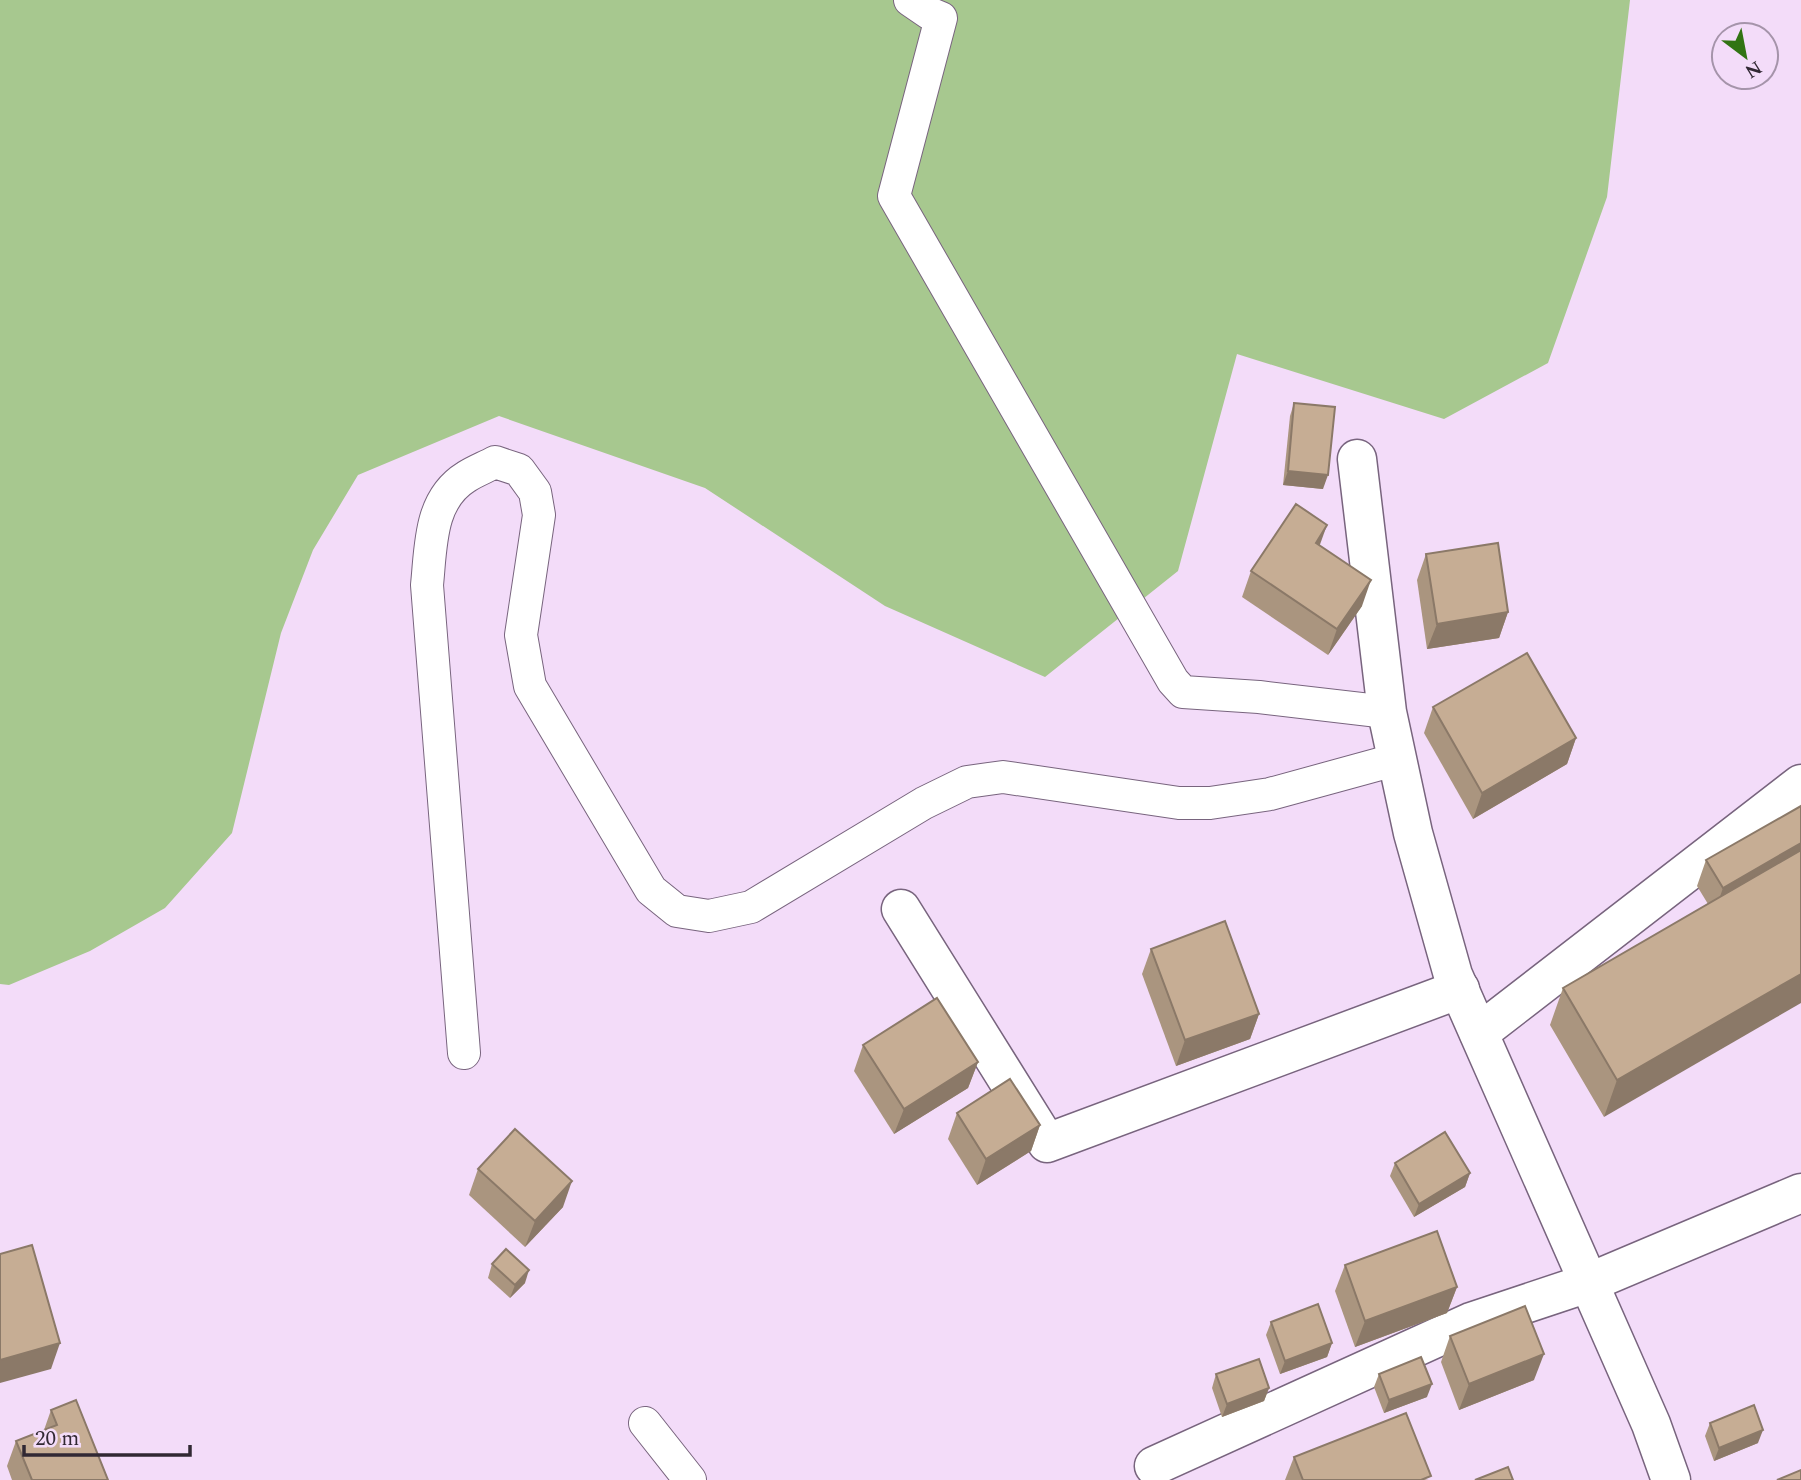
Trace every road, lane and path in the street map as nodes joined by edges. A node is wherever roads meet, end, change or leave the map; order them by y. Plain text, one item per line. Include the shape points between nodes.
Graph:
1 (910, 0) edge
2 (1357, 459) dead end
3 (1387, 712) junction
4 (1398, 759) junction
5 (1800, 787) edge
6 (901, 909) dead end
7 (1460, 989) junction
8 (1479, 1033) junction
9 (464, 1053) dead end
10 (1801, 1193) edge
11 (1588, 1283) junction
12 (645, 1423) dead end
13 (1154, 1466) dead end
14 (690, 1480) edge
15 (1671, 1480) edge

1 - 3 lane via 941,18 894,196 1173,681 1183,692
2 - 3 street
3 - 4 street
4 - 7 street via 1413,833
4 - 9 lane via 1270,794 1210,803 1179,803 1003,777 967,782 751,907 709,916 677,911 651,890 530,686 521,635 539,515 535,492 519,470 495,462 451,489 435,515 427,585
5 - 8 street
6 - 7 street via 1048,1143
7 - 8 street
8 - 11 street
10 - 11 street
11 - 13 street via 1471,1322
11 - 15 street
12 - 14 lane

